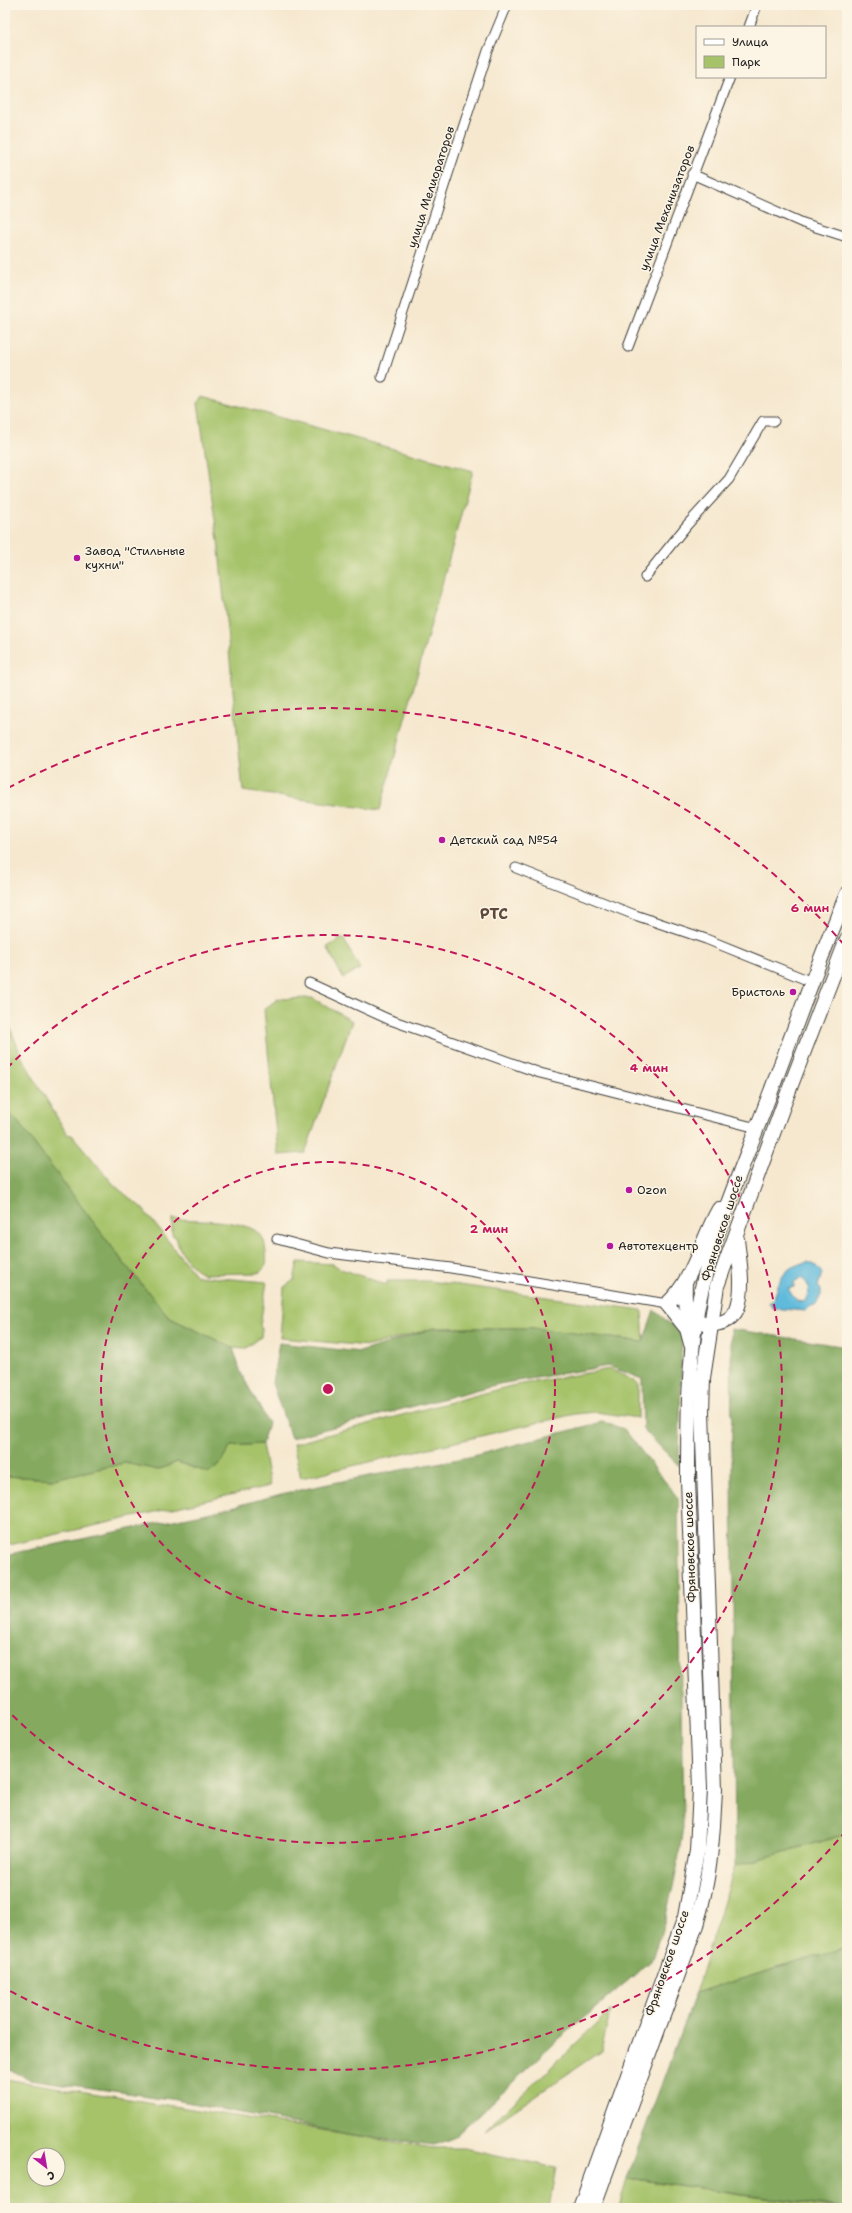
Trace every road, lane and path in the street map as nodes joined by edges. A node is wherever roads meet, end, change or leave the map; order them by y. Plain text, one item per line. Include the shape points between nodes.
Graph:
1 (506, 5) edge
2 (757, 5) edge
3 (749, 26) edge
4 (730, 78) edge
5 (692, 174) junction
6 (847, 237) edge
7 (628, 347) dead end
8 (382, 377) dead end
9 (774, 421) dead end
10 (645, 577) dead end
11 (516, 868) dead end
12 (847, 894) edge
13 (847, 939) edge
14 (309, 982) dead end
15 (812, 982) junction
16 (757, 1128) junction
17 (737, 1178) junction
18 (736, 1234) junction
19 (277, 1238) dead end
20 (685, 1282) junction
21 (667, 1304) junction
22 (696, 1320) junction
23 (710, 1325) junction
24 (693, 1352) junction
25 (580, 2208) edge
26 (593, 2208) edge

1 - 8 street, улица Мелиораторов via 488,51
2 - 3 street
4 - 5 street, улица Механизаторов
5 - 6 street via 803,223
5 - 7 street, улица Механизаторов
9 - 10 street via 763,420 729,479
11 - 15 street via 635,915 706,939
12 - 15 main road, Фряновское шоссе
13 - 18 main road, Фряновское шоссе
14 - 16 street via 388,1019 540,1074
15 - 16 main road, Фряновское шоссе
16 - 17 main road, Фряновское шоссе
17 - 20 main road via 717,1213
17 - 22 main road, Фряновское шоссе via 704,1282
18 - 23 main road, Фряновское шоссе via 717,1286
18 - 23 main road via 740,1286 738,1305 736,1311 725,1321
19 - 21 street via 329,1253 451,1268
20 - 21 main road via 677,1295
20 - 22 main road via 685,1302 688,1312
21 - 22 main road
21 - 24 main road via 687,1329
22 - 23 main road
22 - 24 main road, Фряновское шоссе
23 - 26 main road, Фряновское шоссе via 702,1378 715,1789 708,1880 693,1932
24 - 25 main road, Фряновское шоссе via 688,1412 688,1480 700,1788 697,1851 685,1917

